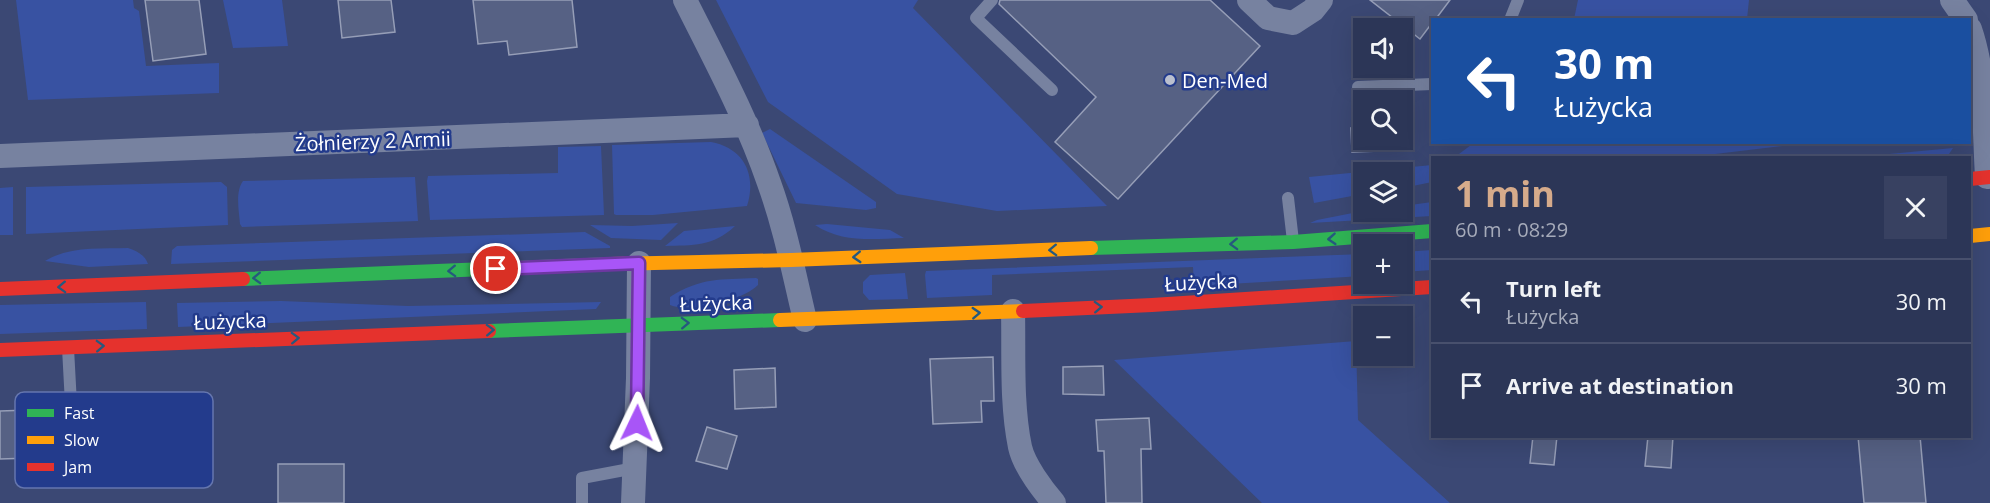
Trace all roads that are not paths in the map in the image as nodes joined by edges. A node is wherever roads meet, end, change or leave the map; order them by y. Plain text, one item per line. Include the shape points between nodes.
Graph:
1 (685, 0) edge
2 (992, 0) edge
3 (1249, 0) edge
4 (1321, 0) edge
5 (1518, 0) edge
6 (1952, 0) edge
7 (1511, 18) edge
8 (1965, 18) edge
9 (1971, 32) edge
10 (1431, 84) edge
11 (1358, 87) dead end
12 (1052, 90) dead end
13 (747, 125) junction
14 (0, 155) edge
15 (1982, 178) edge
16 (1288, 198) dead end
17 (1431, 231) edge
18 (1990, 234) edge
19 (1971, 236) edge
20 (1293, 242) junction
21 (791, 260) junction
22 (639, 263) junction
23 (1431, 287) edge
24 (0, 289) edge
25 (1013, 311) junction
26 (805, 320) junction
27 (638, 325) junction
28 (68, 347) junction
29 (0, 350) edge
30 (70, 392) edge
31 (635, 468) junction
32 (582, 503) edge
33 (633, 503) edge
34 (1054, 503) edge

1 - 13 street
2 - 12 lane via 976,18
3 - 4 street via 1268,18 1293,23
5 - 7 lane
6 - 8 street
9 - 15 street via 1980,71
10 - 11 lane
13 - 14 street, Żołnierzy 2 Armii
13 - 21 street
16 - 20 lane
17 -> 20 main road, Łużycka
18 - 19 main road
20 -> 21 main road, Łużycka
21 - 22 main road, Łużycka
21 - 26 street
22 -> 24 main road, Łużycka
22 - 27 street
25 -> 23 main road, Łużycka
26 -> 25 main road, Łużycka
25 - 34 street via 1021,449 1041,488
27 -> 26 main road, Łużycka
28 -> 27 main road, Łużycka
27 - 31 street
28 - 29 main road, Łużycka
28 - 30 lane
31 - 32 lane via 582,478
31 - 33 street

